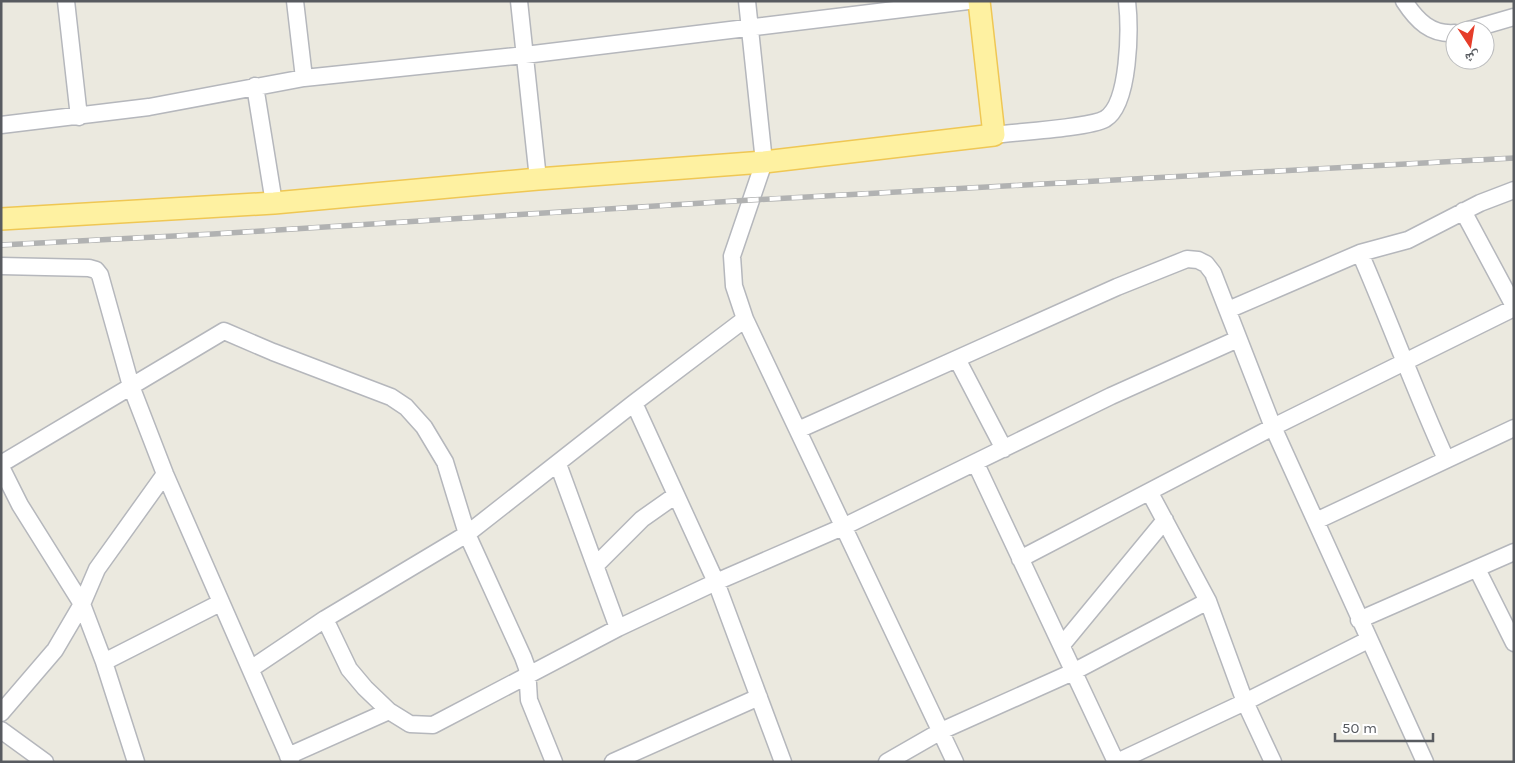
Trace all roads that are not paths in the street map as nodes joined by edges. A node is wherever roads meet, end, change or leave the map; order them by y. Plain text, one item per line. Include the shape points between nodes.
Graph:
1 (66, 1) edge
2 (295, 1) edge
3 (520, 1) edge
4 (747, 1) edge
5 (968, 1) edge
6 (979, 1) edge
7 (1127, 1) edge
8 (1404, 1) edge
9 (1514, 17) edge
10 (1495, 23) edge
11 (750, 27) junction
12 (1445, 33) edge
13 (524, 55) junction
14 (304, 78) junction
15 (255, 86) junction
16 (79, 117) junction
17 (1, 125) edge
18 (994, 135) junction
19 (764, 162) junction
20 (538, 179) junction
21 (1514, 190) edge
22 (274, 203) junction
23 (1463, 211) junction
24 (1, 219) edge
25 (1360, 253) junction
26 (1, 266) edge
27 (1514, 307) edge
28 (1228, 310) junction
29 (745, 319) junction
30 (1238, 339) junction
31 (957, 359) junction
32 (1404, 361) junction
33 (131, 386) junction
34 (634, 403) junction
35 (1273, 427) junction
36 (1514, 428) edge
37 (798, 430) junction
38 (1004, 449) junction
39 (1446, 459) junction
40 (558, 464) junction
41 (976, 464) junction
42 (1, 465) edge
43 (165, 474) junction
44 (1150, 493) junction
45 (676, 495) junction
46 (1165, 520) junction
47 (1316, 521) junction
48 (845, 526) junction
49 (467, 534) junction
50 (1514, 552) edge
51 (1020, 559) junction
52 (596, 565) junction
53 (1477, 569) junction
54 (716, 582) junction
55 (1208, 601) junction
56 (220, 603) junction
57 (82, 604) junction
58 (325, 619) junction
59 (1359, 620) junction
60 (618, 628) junction
61 (1368, 640) junction
62 (1514, 642) edge
63 (1062, 645) junction
64 (104, 662) junction
65 (252, 668) junction
66 (1072, 672) junction
67 (528, 676) junction
68 (759, 697) junction
69 (1246, 702) junction
70 (389, 711) junction
71 (1, 713) edge
72 (1, 730) edge
73 (941, 731) junction
74 (290, 759) edge
75 (44, 762) edge
76 (136, 762) edge
77 (554, 762) edge
78 (613, 762) edge
79 (783, 762) edge
80 (887, 762) edge
81 (955, 762) edge
82 (1117, 762) edge
83 (1273, 762) edge
84 (1426, 762) edge

1 - 16 street
2 - 14 street
3 - 13 street
4 - 11 street
5 - 11 street
6 - 18 main road
7 - 18 street via 1128,48 1120,98 1114,110 1105,119 1089,124
8 - 12 street via 1412,14 1434,32
9 - 10 street
11 - 13 street
11 - 19 street
13 - 14 street
13 - 20 street
14 - 15 street
15 - 16 street
15 - 22 street
16 - 17 street
18 - 19 main road
19 - 20 main road
19 - 29 street via 732,256 734,286
20 - 22 main road
21 - 23 street
22 - 24 main road
23 - 25 street via 1408,240
23 - 27 street
25 - 28 street
25 - 32 street
26 - 33 street via 96,270
27 - 32 street
28 - 30 street
28 - 31 street via 1206,264 1186,259
29 - 34 street
29 - 37 street
30 - 35 street
30 - 38 street
31 - 37 street
31 - 38 street
32 - 35 street
32 - 39 street
33 - 42 street
33 - 43 street
33 - 49 street via 224,331 383,393 406,407 438,447
34 - 40 street
34 - 45 street
35 - 44 street
35 - 47 street
36 - 39 street
37 - 48 street
38 - 41 street
39 - 47 street
40 - 49 street
40 - 52 street
41 - 48 street
41 - 51 street
42 - 57 street via 20,505
43 - 56 street
43 - 57 street via 96,569
44 - 46 street
44 - 51 street
45 - 52 street via 642,518
45 - 54 street
46 - 55 street
46 - 63 street
47 - 59 street
48 - 54 street
48 - 73 street
49 - 58 street
49 - 67 street via 523,656
50 - 53 street
51 - 63 street
52 - 60 street
53 - 59 street
53 - 62 street
54 - 60 street
54 - 68 street
55 - 66 street
55 - 69 street
56 - 64 street
56 - 65 street
57 - 64 street
57 - 71 street via 55,650
58 - 65 street
58 - 70 street via 348,669
59 - 61 street
60 - 67 street
61 - 69 street
61 - 84 street
63 - 66 street
64 - 76 street
65 - 74 street
66 - 73 street
66 - 82 street
67 - 70 street via 433,725 410,724
67 - 77 street via 529,700
68 - 78 street
68 - 79 street
69 - 82 street
69 - 83 street
70 - 74 street
72 - 75 street
73 - 80 street
73 - 81 street

